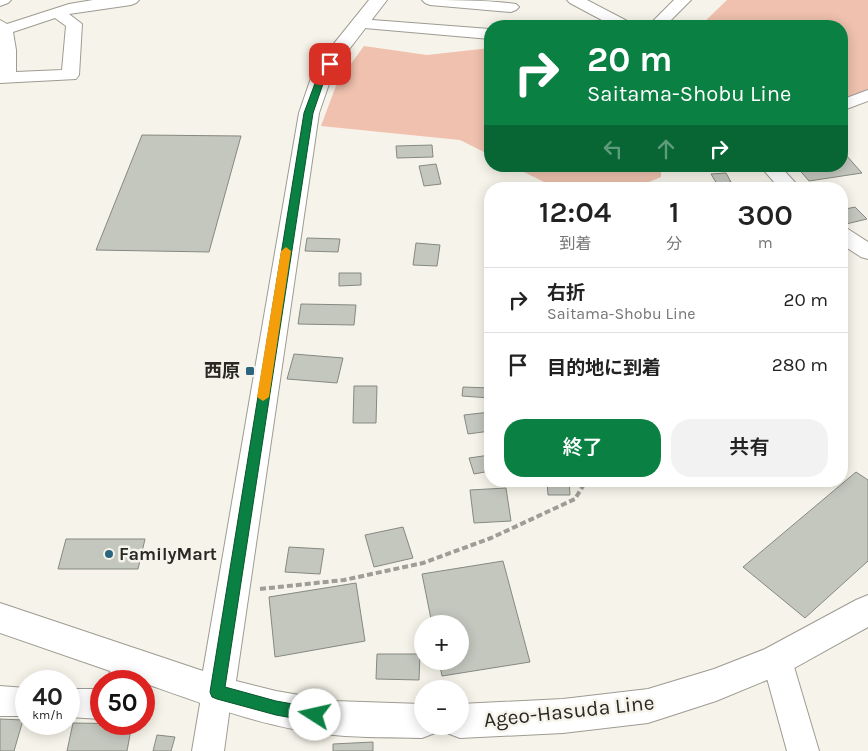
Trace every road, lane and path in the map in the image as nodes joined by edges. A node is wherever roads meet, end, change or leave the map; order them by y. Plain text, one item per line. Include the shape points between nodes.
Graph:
1 (131, 0) edge
2 (378, 0) edge
3 (430, 0) edge
4 (575, 0) edge
5 (683, 0) edge
6 (602, 5) edge
7 (511, 9) edge
8 (57, 12) junction
9 (618, 20) edge
10 (662, 20) edge
11 (359, 24) junction
12 (2, 28) edge
13 (484, 34) edge
14 (3, 78) edge
15 (868, 95) edge
16 (848, 103) edge
17 (775, 172) edge
18 (784, 182) edge
19 (848, 239) edge
20 (868, 252) edge
21 (582, 487) edge
22 (234, 592) junction
23 (868, 610) edge
24 (0, 618) edge
25 (777, 660) junction
26 (121, 670) edge
27 (155, 678) edge
28 (217, 692) junction
29 (0, 701) edge
30 (15, 702) edge
31 (414, 721) edge
32 (469, 721) edge
33 (208, 751) edge
34 (803, 751) edge

1 - 8 street
2 - 11 main road
3 - 7 street
4 - 6 street
5 - 10 street
6 - 9 street
8 - 12 street
8 - 14 street via 74,24 70,75
11 - 13 street
11 - 22 main road via 321,78 309,113
12 - 14 street via 8,47
15 - 16 street
17 - 18 street
19 - 20 street
21 - 22 path via 575,498 491,538 423,563 344,580
22 - 28 main road
23 - 25 main road, Ageo-Hasuda Line
24 - 26 main road
25 - 32 main road, Ageo-Hasuda Line via 716,686 648,706 562,716
25 - 34 street
27 - 28 main road
28 - 31 main road via 276,708 334,718
28 - 33 street
29 - 30 street

